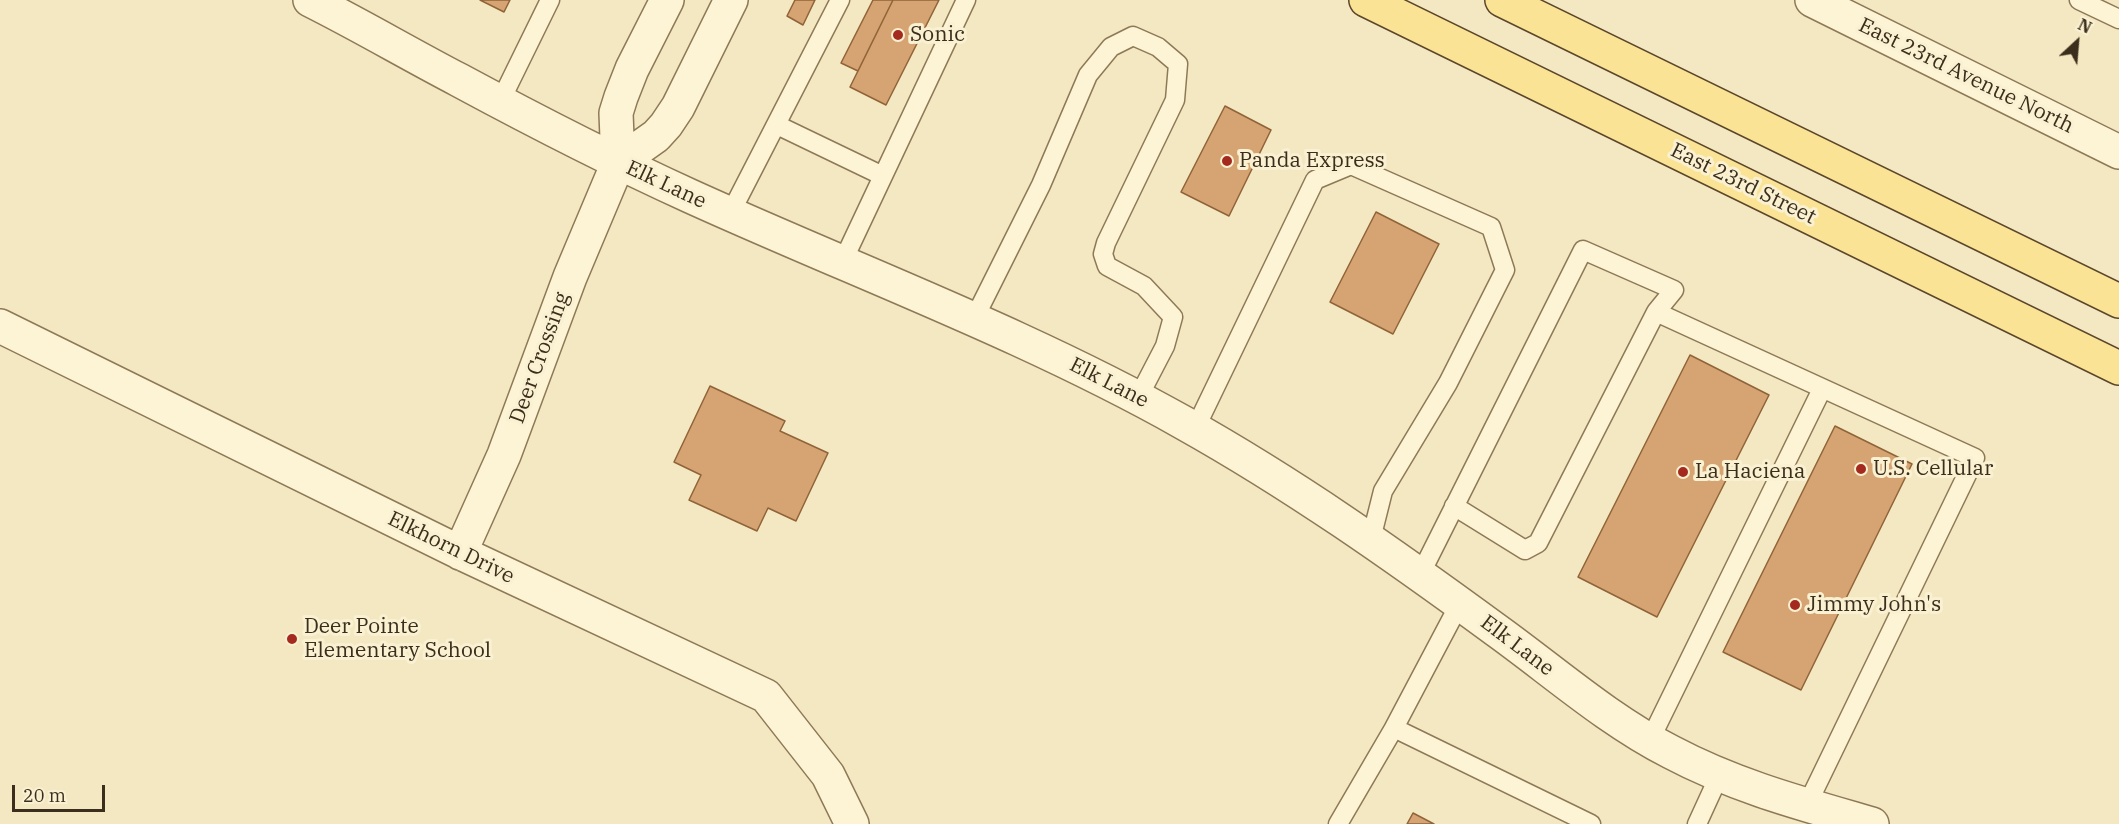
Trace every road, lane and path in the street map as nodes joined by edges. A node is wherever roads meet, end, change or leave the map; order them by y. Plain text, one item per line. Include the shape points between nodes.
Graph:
1 (550, 0) edge
2 (667, 0) edge
3 (731, 0) edge
4 (840, 0) edge
5 (966, 0) edge
6 (1366, 0) edge
7 (1502, 0) edge
8 (1812, 0) edge
9 (2079, 0) edge
10 (326, 4) edge
11 (2119, 19) edge
12 (500, 102) junction
13 (777, 125) junction
14 (2119, 152) edge
15 (618, 163) junction
16 (882, 176) junction
17 (730, 214) junction
18 (842, 262) junction
19 (2119, 302) edge
20 (1656, 312) junction
21 (974, 319) junction
22 (0, 326) edge
23 (2119, 368) edge
24 (1822, 388) junction
25 (1138, 398) junction
26 (1195, 429) junction
27 (1454, 506) junction
28 (1371, 539) junction
29 (460, 553) junction
30 (1420, 575) junction
31 (1460, 603) junction
32 (1394, 728) junction
33 (1650, 740) junction
34 (1719, 776) junction
35 (1807, 805) junction
36 (852, 824) edge
37 (1338, 824) edge
38 (1591, 824) edge
39 (1697, 824) edge
40 (1872, 824) edge

1 - 12 lane
2 - 15 street, Deer Crossing via 632,69 616,113
3 - 15 street via 666,125
4 - 13 lane
5 - 16 lane
6 - 23 main road, East 23rd Street
7 - 19 main road
8 - 14 street, East 23rd Avenue North
9 - 11 lane
10 - 12 street, Elk Lane
12 - 15 street, Elk Lane
13 - 16 lane
13 - 17 lane
15 - 17 street, Elk Lane
15 - 29 street, Deer Crossing via 573,268 504,456
16 - 18 lane
17 - 18 street, Elk Lane
18 - 21 street, Elk Lane
20 - 24 lane
20 - 27 lane via 1538,543 1525,550
20 - 27 lane via 1674,290 1583,250
21 - 25 street, Elk Lane
21 - 25 lane via 1041,185 1088,75 1111,46 1133,36 1158,46 1178,64 1175,100 1103,254 1107,266 1144,286 1173,317 1165,346
22 - 29 street, Elkhorn Drive
24 - 33 lane
24 - 35 lane via 1975,459
25 - 26 street, Elk Lane
26 - 28 street, Elk Lane
26 - 28 lane via 1315,180 1351,165 1491,227 1505,270 1448,383 1383,491
27 - 30 lane
28 - 30 street, Elk Lane
29 - 36 street, Elkhorn Drive via 766,696 828,775
30 - 31 street, Elk Lane
31 - 32 lane
31 - 33 street, Elk Lane via 1599,707
32 - 37 lane
32 - 38 lane
33 - 34 street, Elk Lane
34 - 35 street, Elk Lane
34 - 39 lane
35 - 40 street, Elk Lane

